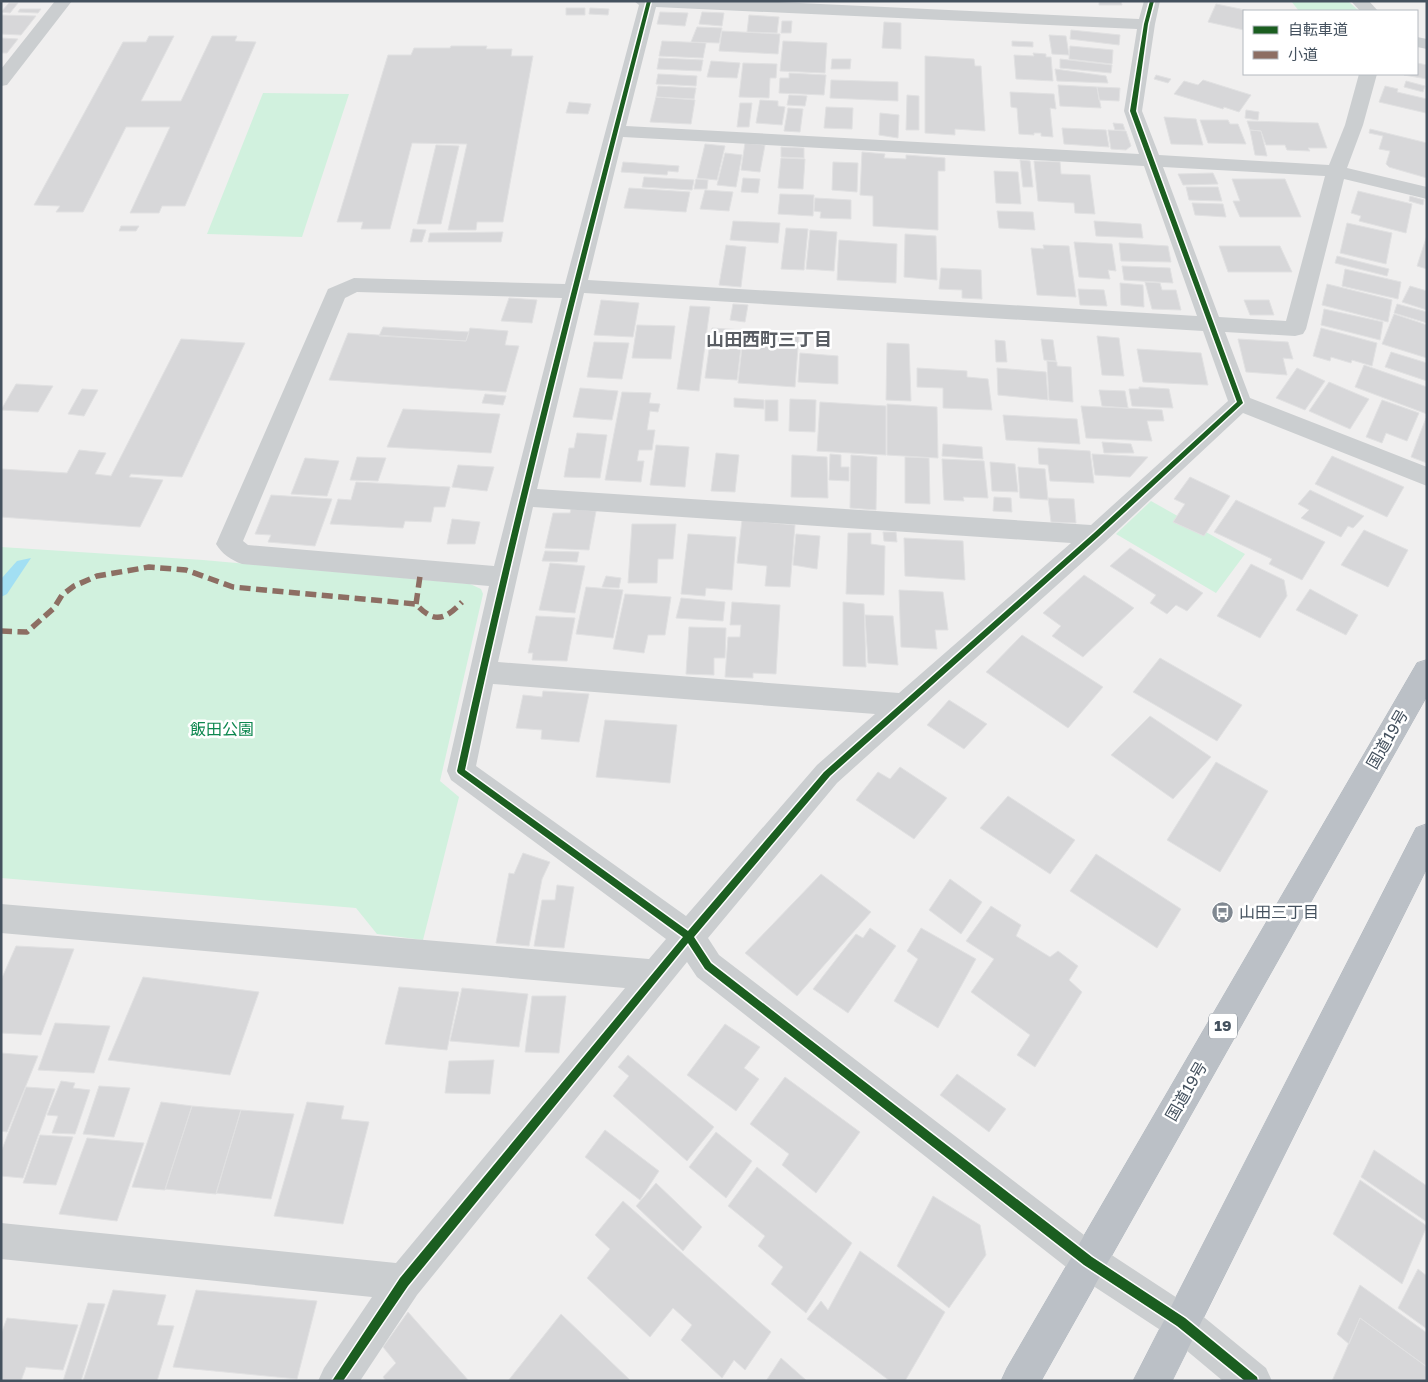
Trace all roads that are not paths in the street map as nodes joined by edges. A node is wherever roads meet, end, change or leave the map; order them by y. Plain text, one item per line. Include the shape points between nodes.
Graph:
1 (64, 1) edge
2 (642, 1) edge
3 (649, 1) edge
4 (1359, 1) edge
5 (1369, 10) edge
6 (1149, 13) edge
7 (1368, 75) edge
8 (1, 82) edge
9 (615, 131) junction
10 (1151, 159) junction
11 (1336, 171) junction
12 (1427, 193) edge
13 (574, 289) junction
14 (1210, 323) junction
15 (1240, 403) junction
16 (1427, 477) edge
17 (524, 497) junction
18 (1096, 535) junction
19 (503, 577) junction
20 (1427, 671) edge
21 (482, 672) junction
22 (902, 705) junction
23 (1427, 837) edge
24 (1, 918) edge
25 (689, 937) junction
26 (656, 975) junction
27 (1, 1241) edge
28 (1088, 1261) junction
29 (404, 1282) junction
30 (1181, 1322) junction
31 (337, 1381) edge
32 (1020, 1381) edge
33 (1152, 1381) edge
34 (1253, 1381) edge

1 - 8 street
2 - 3 street
3 - 6 street
3 - 9 street
4 - 5 street
6 - 10 street via 1133,111
7 - 11 street via 1354,125
9 - 10 street
9 - 13 street
10 - 11 street
10 - 14 street
11 - 12 street
11 - 14 street via 1295,329
13 - 14 street
13 - 17 street
13 - 19 street via 354,285 336,294 229,544 242,554
14 - 15 street
15 - 16 street
15 - 18 street
17 - 18 street
17 - 19 street
18 - 22 street
19 - 21 street
20 - 28 highway, 国道19号 / 19
21 - 22 street
21 - 25 street via 461,771
22 - 25 street via 827,774
23 - 30 highway
24 - 26 street
25 - 26 street
25 - 28 street via 708,966
26 - 29 street
27 - 29 street
28 - 30 street
28 - 32 highway, 国道19号 / 19
29 - 31 street
30 - 33 highway
30 - 34 street

